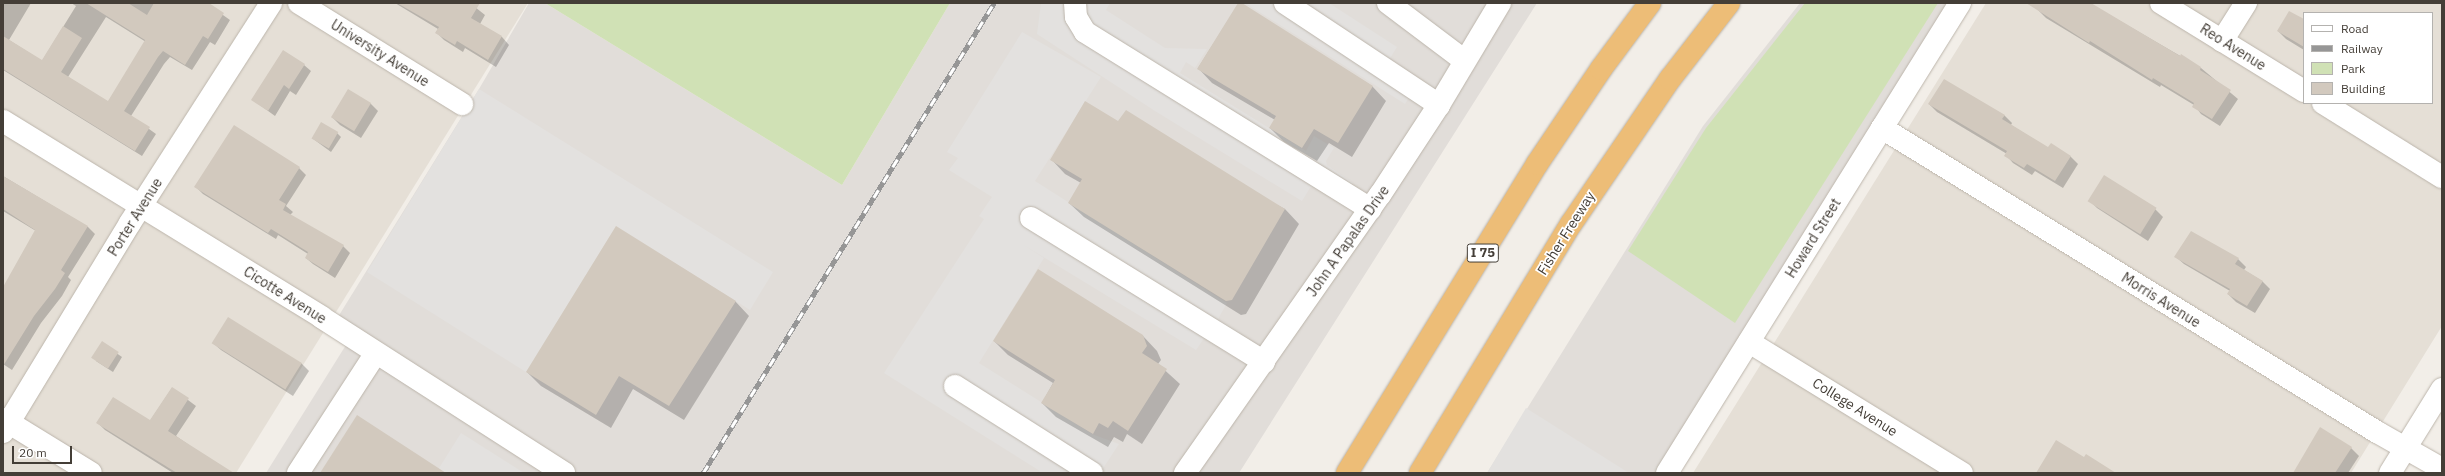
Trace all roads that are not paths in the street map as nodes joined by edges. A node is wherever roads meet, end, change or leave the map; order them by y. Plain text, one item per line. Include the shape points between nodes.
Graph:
1 (271, 3) edge
2 (299, 3) edge
3 (1075, 3) edge
4 (1285, 3) edge
5 (1500, 3) edge
6 (1650, 3) edge
7 (1729, 3) edge
8 (1960, 3) edge
9 (2161, 3) edge
10 (2246, 3) edge
11 (1397, 5) edge
12 (2222, 41) junction
13 (1465, 61) junction
14 (2303, 90) edge
15 (462, 104) dead end
16 (2325, 104) edge
17 (1439, 105) junction
18 (3, 121) edge
19 (1882, 128) junction
20 (2442, 177) edge
21 (142, 206) junction
22 (1370, 209) junction
23 (1031, 218) dead end
24 (1749, 342) junction
25 (376, 353) junction
26 (1264, 362) junction
27 (955, 386) dead end
28 (2442, 389) edge
29 (5, 425) edge
30 (2406, 447) junction
31 (2442, 469) edge
32 (91, 473) edge
33 (298, 473) edge
34 (564, 473) edge
35 (1092, 473) edge
36 (1185, 473) edge
37 (1347, 473) edge
38 (1420, 473) edge
39 (1667, 473) edge
40 (1962, 473) edge
41 (2390, 473) edge

1 - 21 street, Porter Avenue
2 - 15 street, University Avenue
3 - 22 street via 1076,17 1085,32
4 - 17 street
5 - 13 street, John A Papalas Drive
6 - 37 highway, I 75 via 1601,69 1537,164
7 - 38 highway, Fisher Freeway via 1670,79 1571,224
8 - 19 street, Howard Street
9 - 12 street, Reo Avenue
10 - 12 street
11 - 13 street
12 - 14 street, Reo Avenue
13 - 17 street, John A Papalas Drive
16 - 20 street
17 - 22 street, John A Papalas Drive
18 - 21 street, Cicotte Avenue
19 - 24 street, Howard Street
19 - 30 street, Morris Avenue via 2376,432
21 - 25 street, Cicotte Avenue
21 - 29 street, Porter Avenue
22 - 26 street, John A Papalas Drive
23 - 26 street
24 - 39 street, Howard Street
24 - 40 street, College Avenue
25 - 33 street
25 - 34 street, Cicotte Avenue
26 - 36 street, John A Papalas Drive
27 - 35 street
28 - 30 street
29 - 32 street
30 - 31 street, Morris Avenue
30 - 41 street

